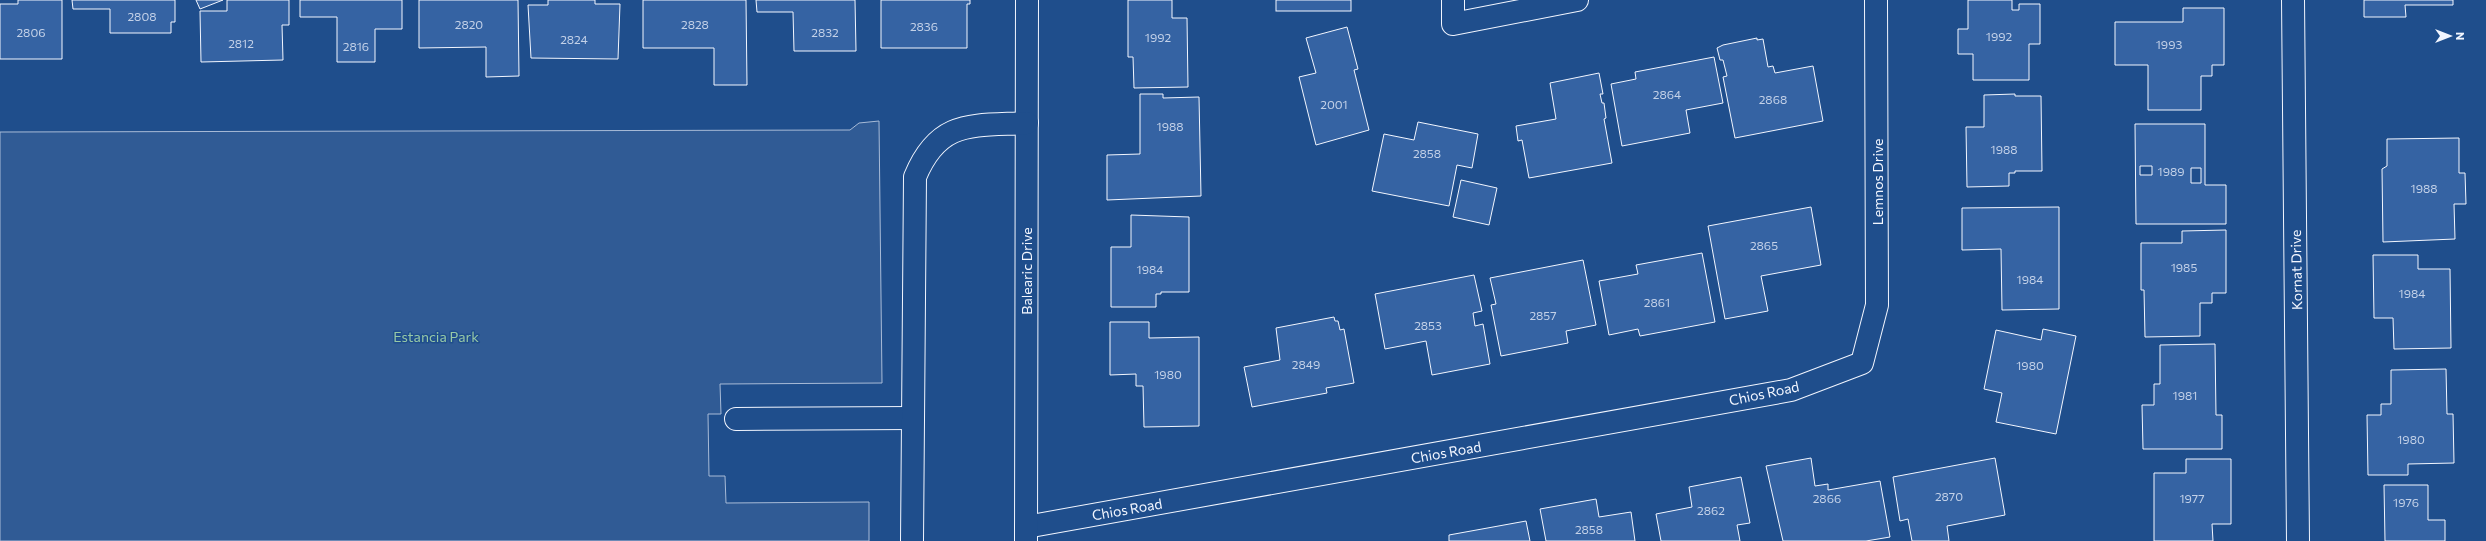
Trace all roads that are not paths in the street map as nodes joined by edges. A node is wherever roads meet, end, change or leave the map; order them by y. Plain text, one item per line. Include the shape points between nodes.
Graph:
1 (1027, 0) edge
2 (1453, 0) edge
3 (1577, 0) edge
4 (1876, 0) edge
5 (2293, 0) edge
6 (1027, 123) junction
7 (1862, 363) joint
8 (913, 418) junction
9 (736, 419) dead end
10 (1026, 534) edge
11 (912, 541) edge
12 (2298, 541) edge

1 - 6 street, Balearic Drive
2 - 3 street via 1453,24
4 - 7 street, Lemnos Drive via 1877,306
5 - 12 street, Kornat Drive
6 - 8 street via 969,126 941,137 924,155 916,177
6 - 10 street, Balearic Drive
7 - 10 street, Chios Road via 1791,390
8 - 9 street
8 - 11 street

